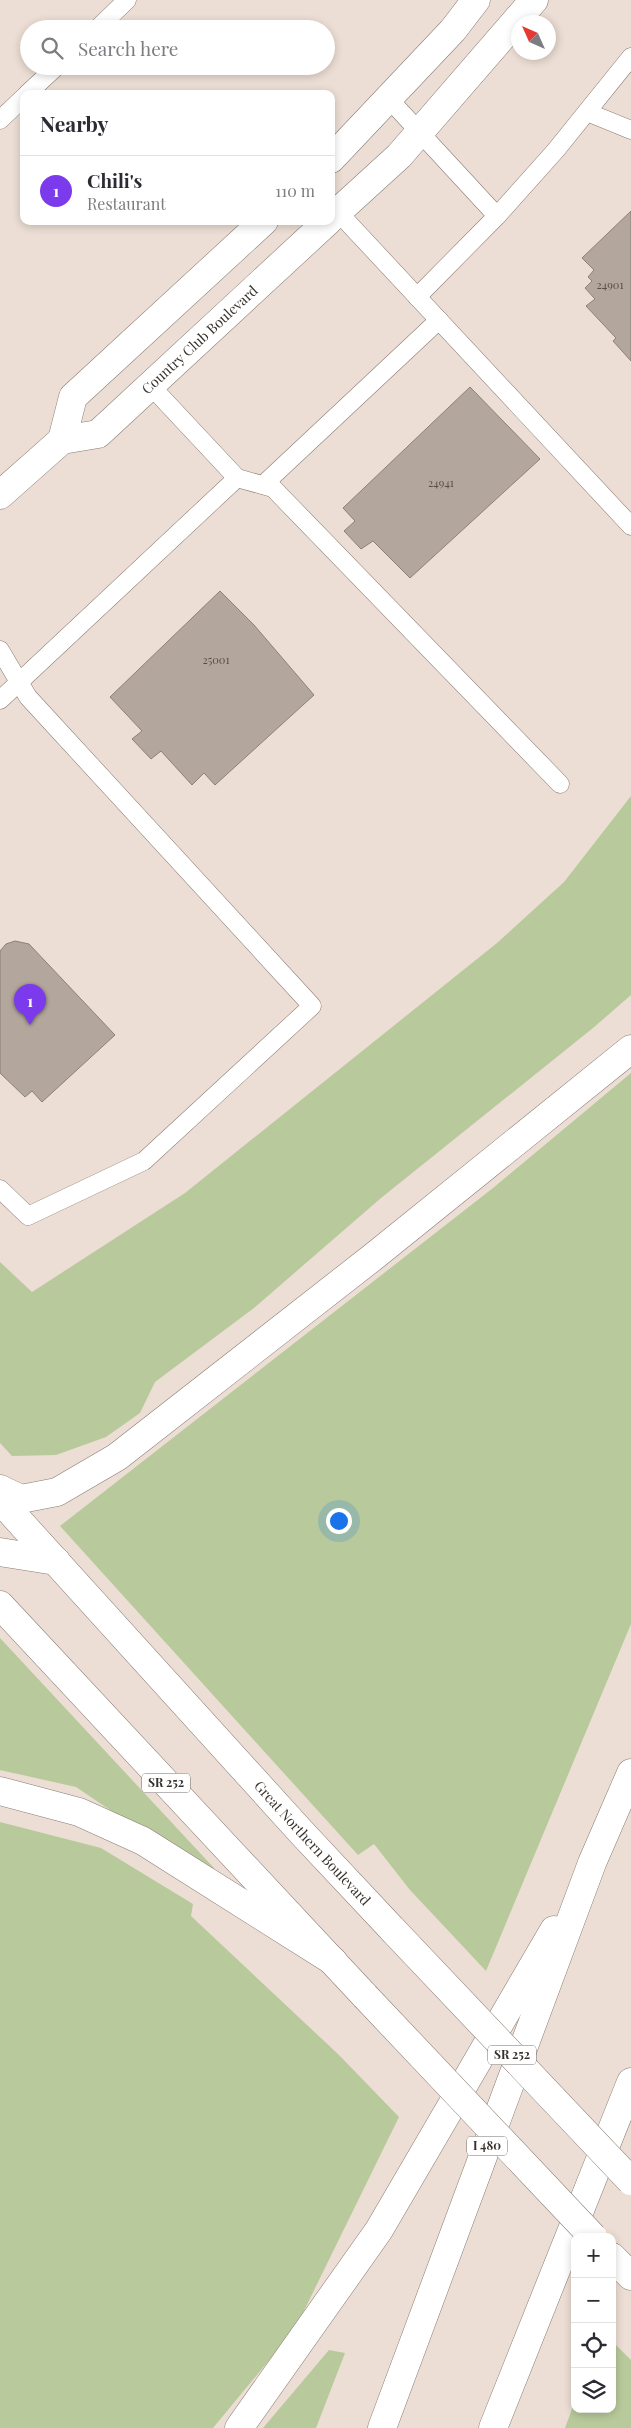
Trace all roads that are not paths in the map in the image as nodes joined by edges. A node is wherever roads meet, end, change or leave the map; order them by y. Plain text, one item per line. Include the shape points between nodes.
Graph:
1 (127, 0) edge
2 (476, 0) edge
3 (534, 0) edge
4 (106, 20) edge
5 (631, 57) edge
6 (48, 75) edge
7 (32, 90) edge
8 (389, 99) junction
9 (20, 101) edge
10 (587, 112) junction
11 (0, 120) edge
12 (631, 130) edge
13 (420, 132) junction
14 (335, 155) edge
15 (335, 214) edge
16 (497, 216) junction
17 (335, 220) edge
18 (260, 225) edge
19 (323, 225) edge
20 (417, 297) junction
21 (439, 320) junction
22 (150, 385) junction
23 (62, 440) junction
24 (236, 478) junction
25 (264, 486) junction
26 (0, 495) edge
27 (631, 526) edge
28 (0, 650) edge
29 (20, 680) junction
30 (0, 700) edge
31 (560, 784) dead end
32 (631, 1049) edge
33 (0, 1189) edge
34 (0, 1489) edge
35 (0, 1500) edge
36 (0, 1552) edge
37 (56, 1561) junction
38 (0, 1604) edge
39 (631, 1773) edge
40 (0, 1791) edge
41 (592, 1863) junction
42 (333, 1961) junction
43 (631, 2082) edge
44 (631, 2181) edge
45 (589, 2233) edge
46 (616, 2261) edge
47 (631, 2276) edge
48 (239, 2428) edge
49 (382, 2428) edge
50 (493, 2428) edge

1 - 4 lane
2 - 8 main road via 453,30
3 - 13 main road, Country Club Boulevard
5 - 10 lane
6 - 7 lane
8 - 13 lane
8 - 14 main road
9 - 11 lane
10 - 12 lane
10 - 16 lane
13 - 15 main road, Country Club Boulevard
13 - 16 lane
16 - 20 lane
17 - 20 lane
18 - 23 main road via 73,397
19 - 22 main road, Country Club Boulevard
20 - 21 lane
21 - 25 lane
21 - 27 lane
22 - 23 main road, Country Club Boulevard via 98,434
22 - 24 lane
23 - 26 main road
24 - 25 lane
24 - 29 lane
25 - 31 lane via 273,488
28 - 29 lane
29 - 30 lane
29 - 33 lane via 28,697 312,1006 144,1161 28,1216
32 - 34 main road via 373,1257 117,1457 57,1492 22,1499
35 - 37 main road, Great Northern Boulevard / SR 252
36 - 37 main road
37 - 44 main road, Great Northern Boulevard / SR 252, bridge via 302,1833
38 - 42 main road, SR 252
39 - 41 main road, I 480
40 - 42 main road via 79,1812 143,1841
41 - 48 main road via 379,2230
41 - 49 main road, I 480
42 - 45 main road, SR 252, bridge
43 - 50 main road
46 - 47 main road

